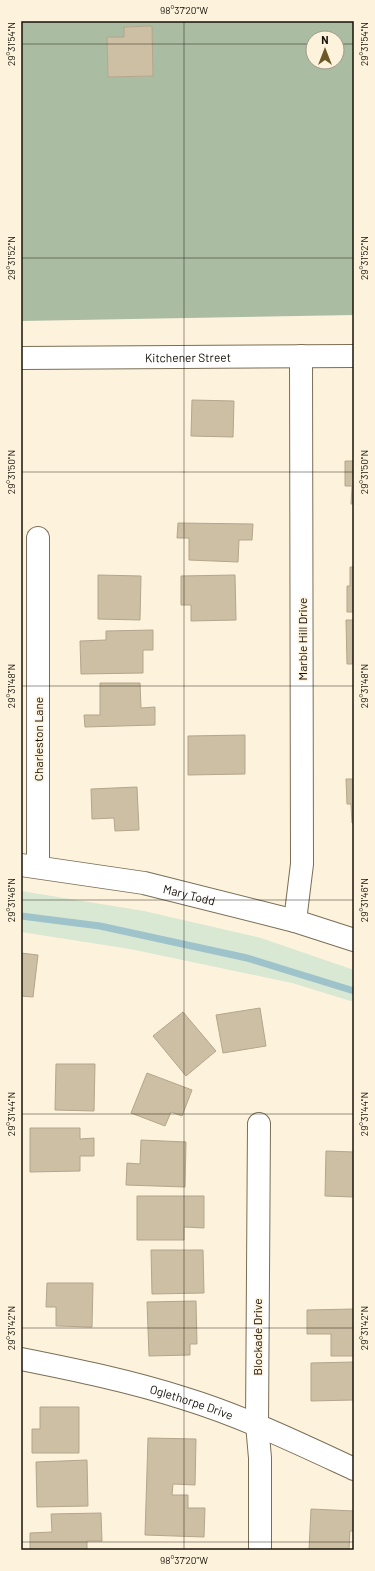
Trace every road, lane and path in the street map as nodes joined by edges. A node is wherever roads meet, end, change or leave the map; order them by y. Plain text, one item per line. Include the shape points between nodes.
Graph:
1 (301, 356) junction
2 (354, 356) edge
3 (21, 358) edge
4 (38, 538) dead end
5 (29, 866) edge
6 (295, 921) junction
7 (354, 940) edge
8 (259, 1124) dead end
9 (21, 1359) edge
10 (257, 1424) junction
11 (354, 1469) edge
12 (260, 1550) edge

1 - 2 street, Kitchener Street
1 - 3 street, Kitchener Street
1 - 6 street, Marble Hill Drive via 302,864
4 - 5 street, Charleston Lane
5 - 6 street, Mary Todd via 144,883
6 - 7 street, Mary Todd
8 - 10 street, Blockade Drive
9 - 10 street, Oglethorpe Drive via 101,1375 184,1398
10 - 11 street, Oglethorpe Drive
10 - 12 street, Blockade Drive via 260,1458

